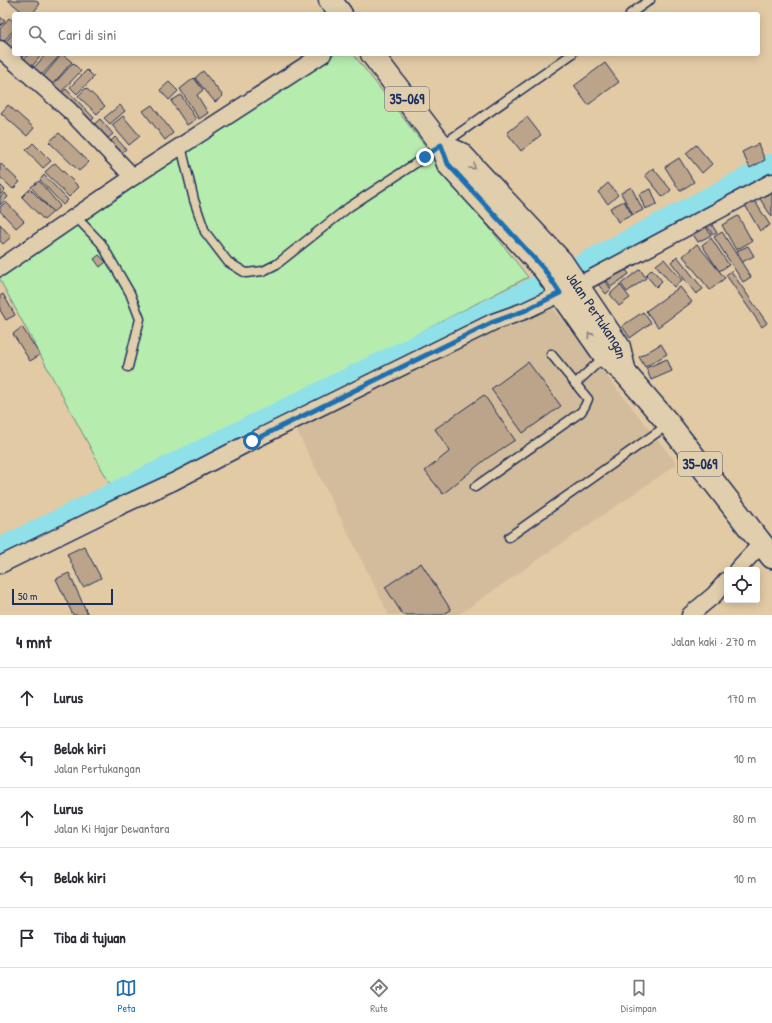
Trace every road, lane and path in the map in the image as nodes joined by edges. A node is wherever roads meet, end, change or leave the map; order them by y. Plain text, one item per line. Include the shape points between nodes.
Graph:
1 (330, 0) edge
2 (650, 0) edge
3 (339, 12) edge
4 (633, 12) edge
5 (0, 49) edge
6 (320, 56) edge
7 (374, 56) edge
8 (569, 56) edge
9 (441, 145) junction
10 (181, 146) junction
11 (133, 177) junction
12 (772, 182) edge
13 (75, 216) junction
14 (3, 262) edge
15 (561, 279) junction
16 (551, 354) dead end
17 (605, 356) junction
18 (128, 367) dead end
19 (625, 373) junction
20 (575, 384) junction
21 (669, 424) junction
22 (475, 486) dead end
23 (509, 537) dead end
24 (767, 551) edge
25 (0, 565) edge
26 (742, 567) edge
27 (724, 583) edge
28 (690, 615) edge

1 - 3 main road
2 - 4 lane
5 - 11 street via 69,110
6 - 10 street
7 - 9 main road, 35-069
8 - 9 lane
9 - 10 lane via 349,207 276,264 263,271 246,273 228,262 205,232
9 - 15 main road, 35-069 via 448,164
10 - 11 street
11 - 13 street
12 - 15 street
13 - 14 street via 42,240
13 - 18 lane via 101,243 130,293 140,319
17 -> 15 main road, Jalan Pertukangan / 35-069
15 - 19 main road, Jalan Pertukangan / 35-069 via 619,347
15 - 25 street via 524,311 493,322 175,481
16 - 20 lane
17 - 19 main road, Jalan Pertukangan / 35-069
17 - 20 lane
19 - 21 main road, Jalan Pertukangan / 35-069
20 - 22 lane via 588,399 581,412
21 - 23 lane
21 - 24 main road, Jalan Pertukangan / 35-069
24 - 26 street
27 - 28 street

